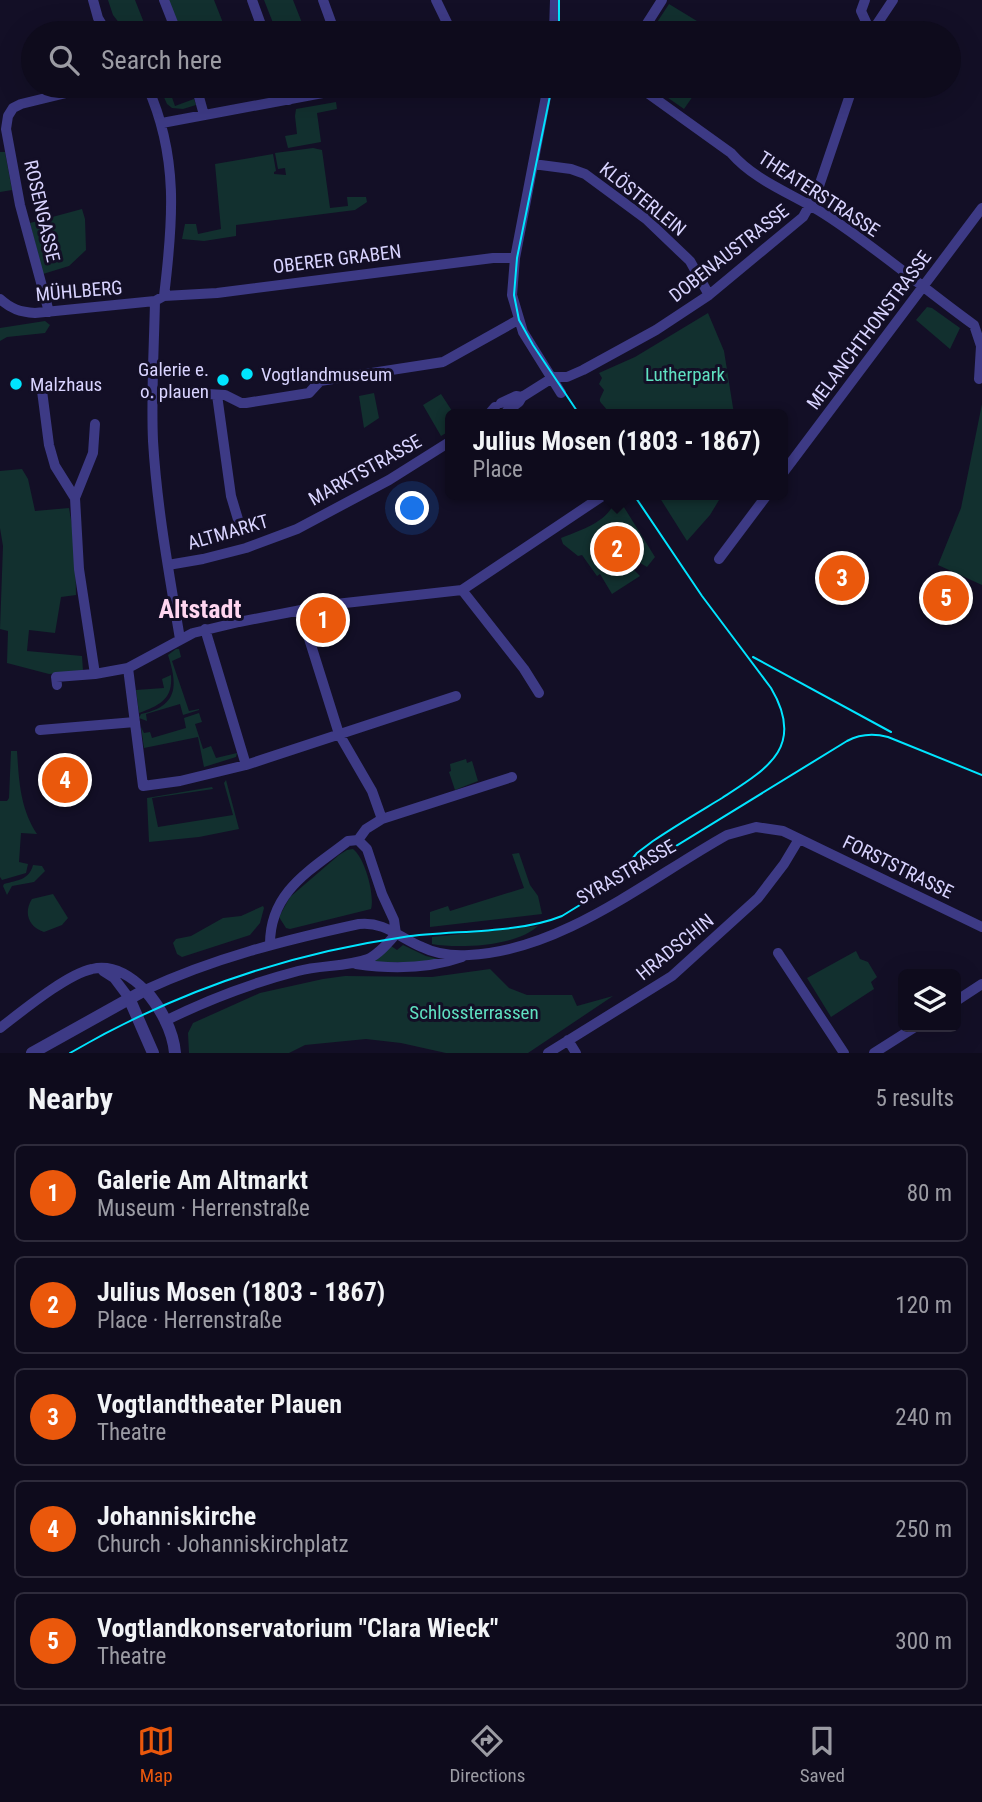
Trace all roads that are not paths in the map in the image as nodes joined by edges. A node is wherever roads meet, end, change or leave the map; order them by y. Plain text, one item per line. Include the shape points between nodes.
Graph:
1 (93, 0) edge
2 (164, 0) edge
3 (252, 0) edge
4 (323, 0) edge
5 (436, 0) edge
6 (555, 0) edge
7 (662, 0) edge
8 (865, 0) edge
9 (892, 0) edge
10 (100, 21) edge
11 (172, 21) edge
12 (260, 21) edge
13 (331, 21) edge
14 (446, 21) edge
15 (554, 21) edge
16 (649, 21) edge
17 (866, 21) edge
18 (878, 21) edge
19 (49, 98) edge
20 (152, 98) edge
21 (199, 98) edge
22 (298, 98) edge
23 (546, 98) edge
24 (654, 98) edge
25 (849, 98) edge
26 (289, 100) joint
27 (204, 115) junction
28 (162, 123) junction
29 (533, 164) junction
30 (811, 206) junction
31 (982, 208) edge
32 (515, 258) junction
33 (923, 287) junction
34 (709, 295) junction
35 (0, 299) edge
36 (160, 299) junction
37 (49, 312) junction
38 (518, 320) junction
39 (551, 379) junction
40 (979, 379) dead end
41 (41, 383) dead end
42 (154, 391) junction
43 (561, 394) dead end
44 (217, 395) junction
45 (498, 409) edge
46 (95, 424) dead end
47 (445, 446) edge
48 (788, 466) edge
49 (75, 498) junction
50 (597, 500) edge
51 (762, 500) edge
52 (240, 526) dead end
53 (297, 529) joint
54 (719, 559) dead end
55 (168, 565) junction
56 (462, 590) junction
57 (300, 610) junction
58 (205, 629) junction
59 (180, 639) junction
60 (128, 668) junction
61 (95, 674) junction
62 (57, 685) dead end
63 (539, 693) dead end
64 (456, 696) dead end
65 (135, 722) junction
66 (40, 730) dead end
67 (339, 734) junction
68 (246, 765) junction
69 (512, 777) dead end
70 (382, 819) junction
71 (799, 839) junction
72 (358, 840) junction
73 (388, 906) junction
74 (372, 922) junction
75 (982, 927) edge
76 (396, 934) junction
77 (270, 944) junction
78 (778, 953) dead end
79 (469, 955) junction
80 (352, 963) junction
81 (100, 969) junction
82 (982, 984) edge
83 (145, 990) junction
84 (129, 998) junction
85 (961, 998) edge
86 (165, 1021) junction
87 (0, 1028) edge
88 (144, 1030) junction
89 (907, 1032) edge
90 (568, 1041) junction
91 (32, 1053) edge
92 (153, 1053) edge
93 (175, 1053) edge
94 (548, 1053) edge
95 (576, 1053) edge
96 (845, 1053) edge
97 (874, 1053) edge

1 - 10 street
2 - 11 street
3 - 12 street
4 - 13 street
5 - 14 street
6 - 15 street
7 - 16 street
8 - 17 street via 861,11
9 - 18 street
19 - 37 street, ROSENGASSE via 13,108 6,130 20,205
20 - 28 street
21 - 27 street
22 - 26 street
23 - 29 street
24 - 30 street, THEATERSTRASSE via 761,178
25 - 30 street, DOBENAUSTRASSE
26 - 27 street
27 - 28 street
28 - 36 street via 172,205
29 - 32 street
29 - 34 street, KLÖSTERLEIN via 571,169 605,188 690,261
30 - 33 street, THEATERSTRASSE
30 - 34 street, DOBENAUSTRASSE
31 - 33 street, MELANCHTHONSTRASSE
32 - 36 street, OBERER GRABEN
32 - 38 street via 512,295
33 - 40 street, THEATERSTRASSE via 974,325 981,346
33 - 48 street, MELANCHTHONSTRASSE
34 - 39 street, DOBENAUSTRASSE via 583,370
35 - 37 street, MÜHLBERG via 23,312
36 - 37 street, MÜHLBERG
36 - 42 street
38 - 39 street
38 - 44 street via 433,365 320,381 309,393 246,403
39 - 43 street
39 - 45 street via 519,402
41 - 49 street via 55,466
42 - 44 street
42 - 55 street via 155,467
44 - 52 street via 231,496
46 - 49 street via 93,453
47 - 53 street, MARKTSTRASSE
49 - 61 street via 79,569
50 - 56 street
51 - 54 street
53 - 55 street, ALTMARKT via 246,548
55 - 59 street
56 - 57 street
56 - 63 street
57 - 58 street
57 - 67 street
58 - 59 street
58 - 68 street
59 - 60 street
60 - 61 street
60 - 65 street
61 - 62 street via 56,677
64 - 67 street
65 - 66 street
65 - 68 street via 143,786
67 - 68 street
67 - 70 street via 372,791
69 - 70 street
70 - 72 street
71 - 75 street, FORSTSTRASSE
71 - 79 street, SYRASTRASSE via 774,828 735,832 564,930 519,946
71 - 90 street, HRADSCHIN via 758,898 672,976
72 - 73 street via 367,849
72 - 77 street via 348,841 288,890 274,915
73 - 74 street
73 - 76 street
74 - 76 street, SYRASTRASSE
74 - 77 street
76 - 79 street, SYRASTRASSE via 428,950
76 - 80 street, SYRASTRASSE via 372,957
77 - 83 street
78 - 96 street
79 - 80 street, SYRASTRASSE via 428,966
80 - 86 street, SYRASTRASSE via 300,970 257,983
81 - 83 street via 125,974
81 - 84 street via 114,978
81 - 87 street via 87,971 51,991
82 - 85 street
83 - 84 street
83 - 86 street
84 - 88 street
84 - 91 street
86 - 88 street, SYRASTRASSE
86 - 93 street
88 - 92 street
89 - 97 street
90 - 94 street, HRADSCHIN
90 - 95 street

